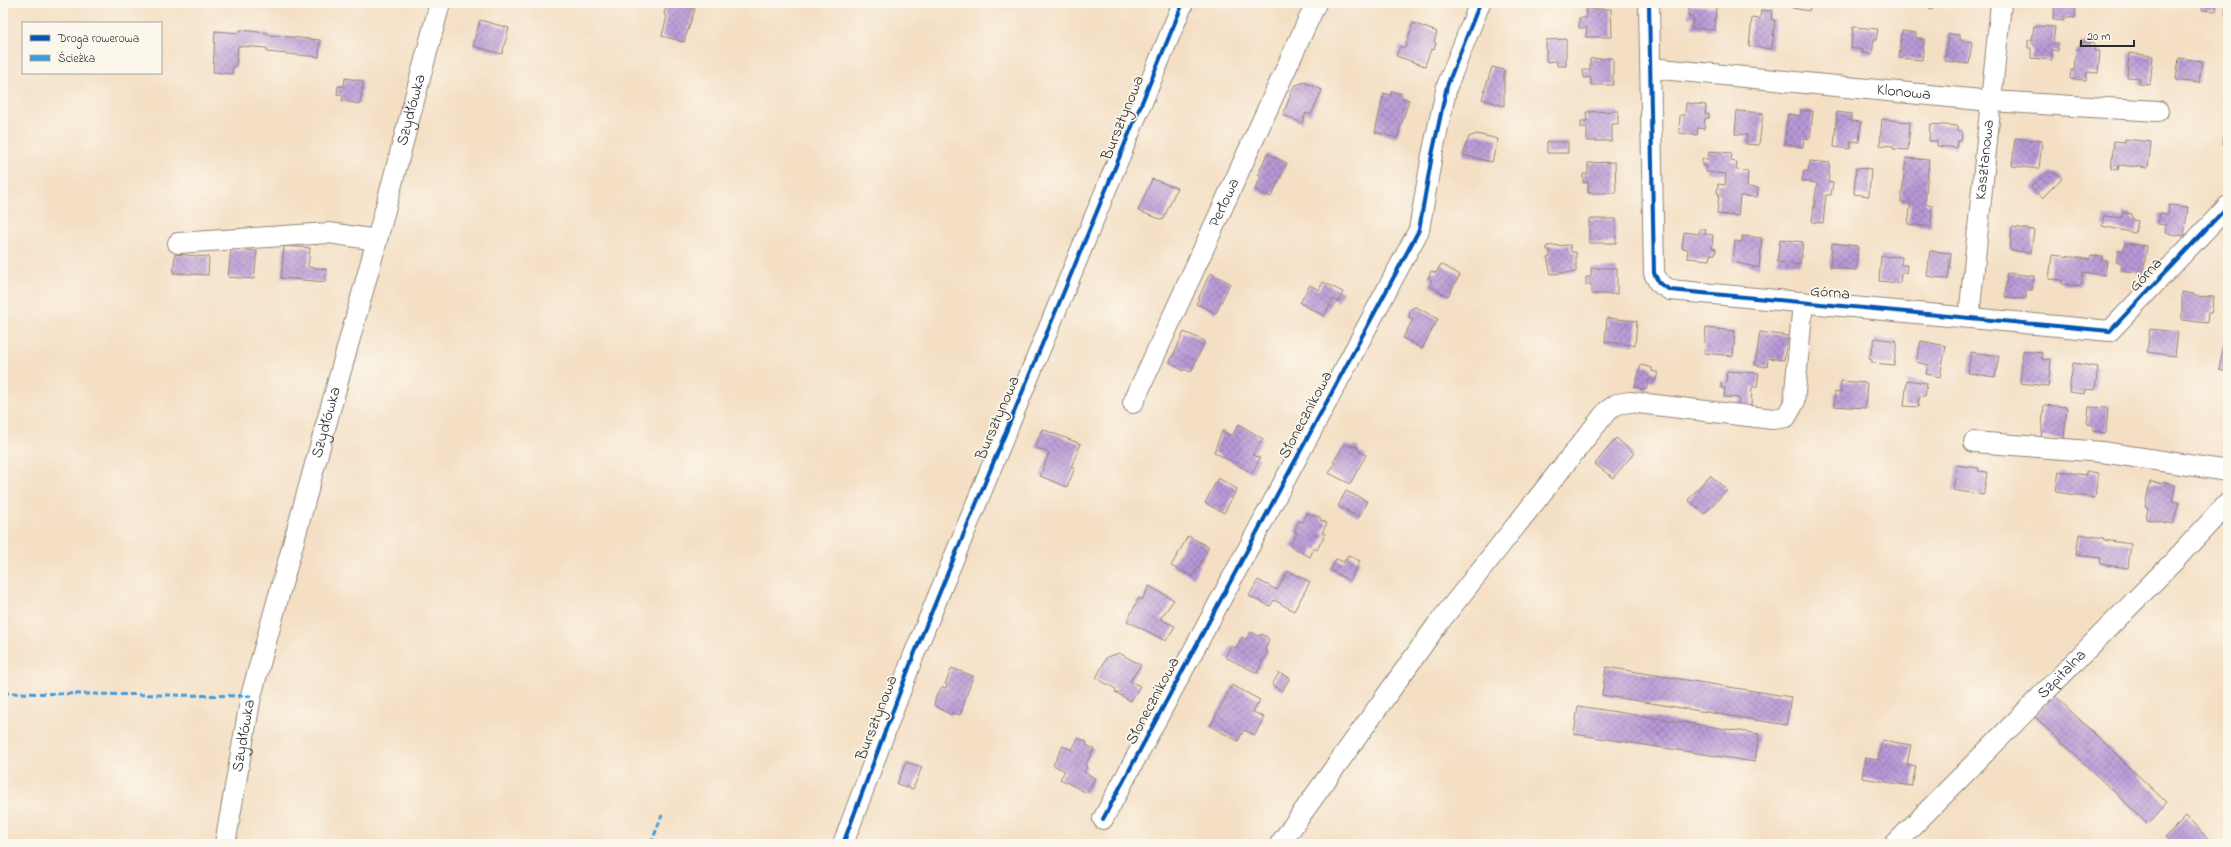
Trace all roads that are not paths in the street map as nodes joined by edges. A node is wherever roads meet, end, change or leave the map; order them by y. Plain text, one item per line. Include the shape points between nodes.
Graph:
1 (440, 3) edge
2 (1183, 3) edge
3 (1316, 3) edge
4 (1480, 3) edge
5 (1649, 3) edge
6 (2001, 3) edge
7 (1650, 68) junction
8 (1991, 100) junction
9 (2158, 111) dead end
10 (2228, 206) edge
11 (377, 240) junction
12 (178, 243) dead end
13 (1803, 302) junction
14 (1969, 317) junction
15 (1133, 403) dead end
16 (1974, 442) dead end
17 (2228, 471) edge
18 (2228, 503) edge
19 (1103, 819) dead end
20 (225, 844) edge
21 (843, 844) edge
22 (1280, 844) edge
23 (1895, 844) edge

1 - 11 street, Szydłówka
2 - 21 street, Bursztynowa via 913,656
3 - 15 street, Perłowa
4 - 19 street, Słonecznikowa via 1447,86 1419,230
5 - 7 street, Górna
6 - 8 street, Kasztanowa
7 - 8 street, Klonowa
7 - 13 street, Górna via 1654,273 1659,283 1670,290
8 - 9 street, Klonowa
8 - 14 street, Kasztanowa
10 - 14 street, Górna via 2110,331
11 - 12 street via 328,233
11 - 20 street, Szydłówka via 251,696
13 - 14 street, Górna
13 - 22 street via 1794,403 1786,417 1773,418 1630,402 1617,404 1607,411 1437,625
16 - 17 street via 2102,452
18 - 23 street, Szpitalna

